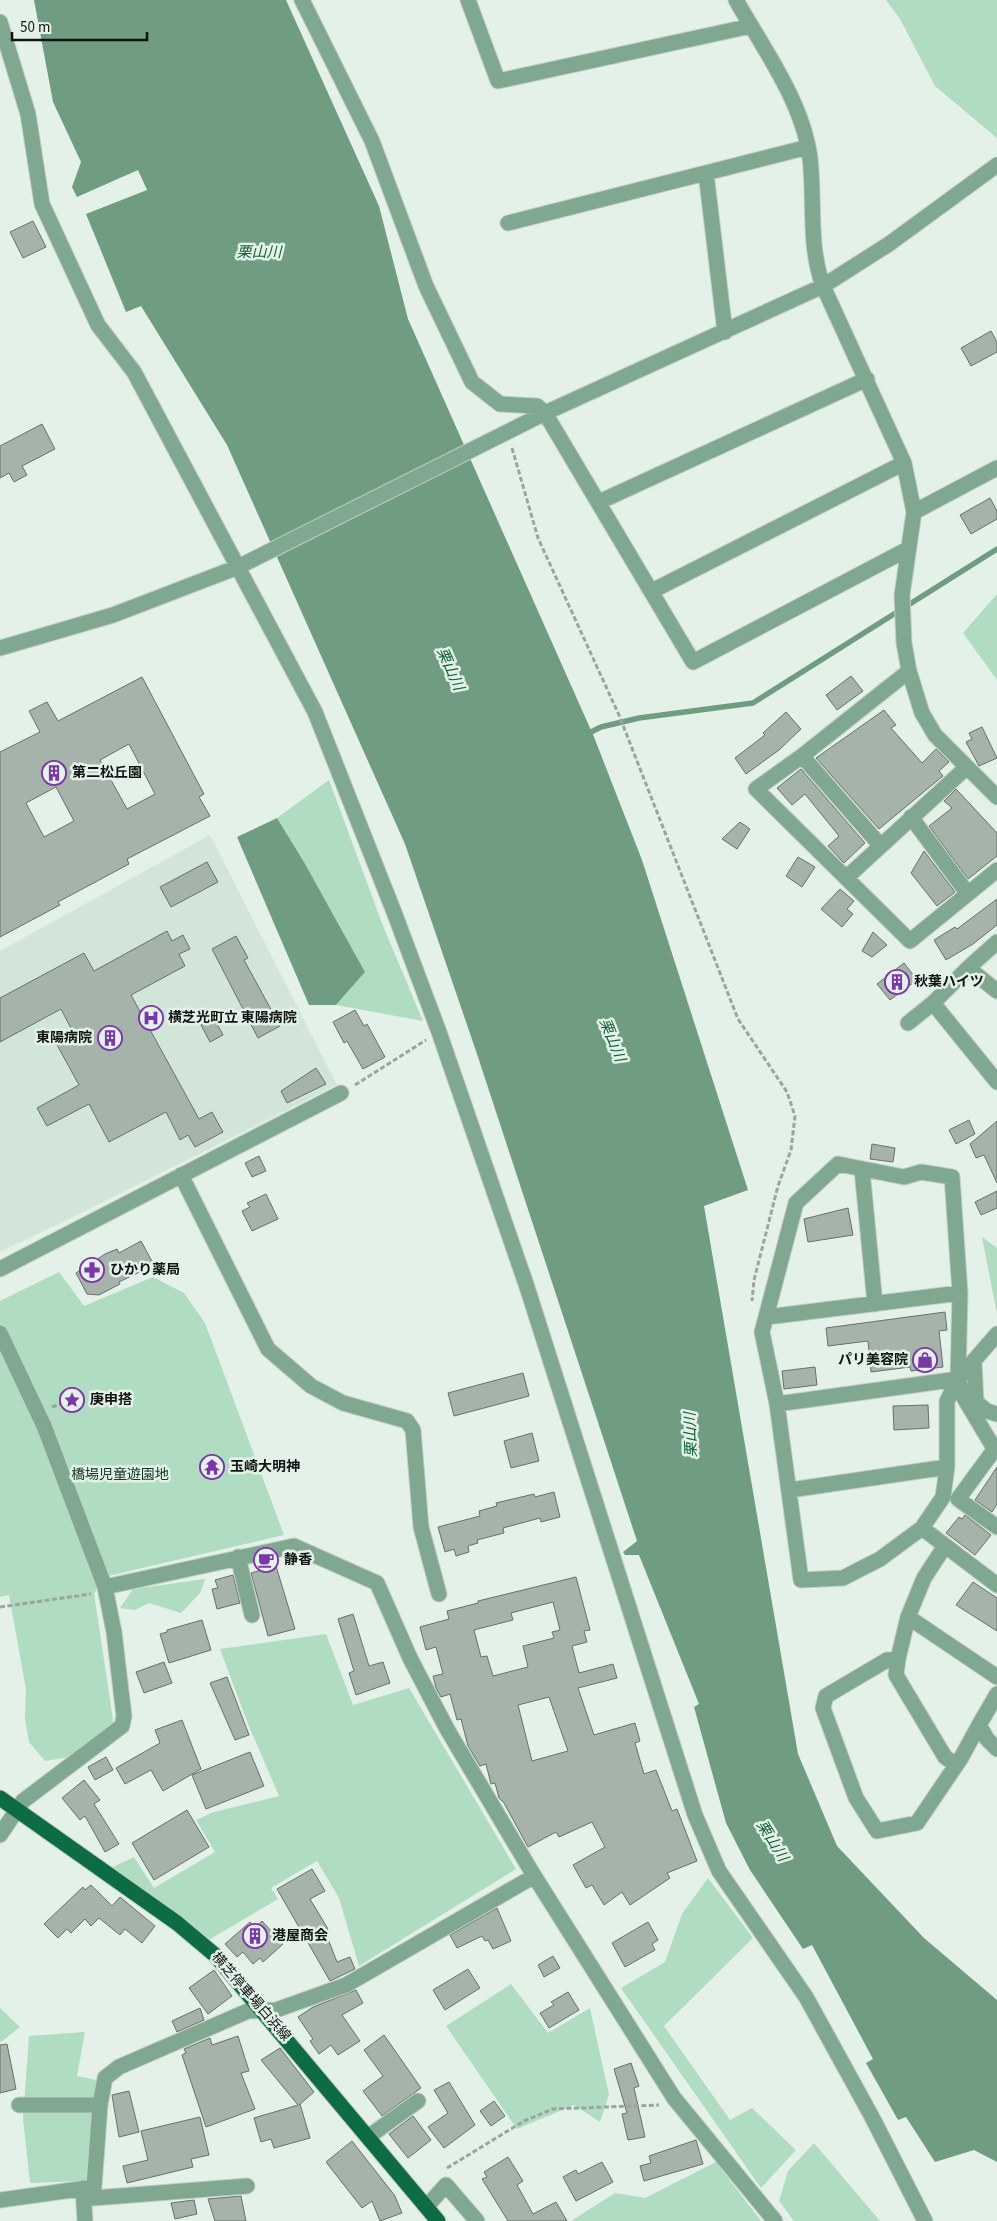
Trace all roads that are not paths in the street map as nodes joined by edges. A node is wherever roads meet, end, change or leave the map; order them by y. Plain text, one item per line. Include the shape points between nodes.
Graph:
1 (302, 0) edge
2 (468, 0) edge
3 (736, 0) edge
4 (0, 22) edge
5 (751, 26) junction
6 (808, 147) junction
7 (997, 165) edge
8 (706, 173) junction
9 (508, 223) dead end
10 (823, 286) junction
11 (725, 332) junction
12 (867, 379) junction
13 (545, 413) junction
14 (904, 463) junction
15 (997, 468) edge
16 (600, 502) junction
17 (914, 512) junction
18 (908, 549) junction
19 (238, 567) junction
20 (652, 591) junction
21 (0, 648) edge
22 (909, 670) junction
23 (802, 756) junction
24 (967, 767) junction
25 (997, 797) edge
26 (911, 817) junction
27 (880, 845) junction
28 (997, 870) edge
29 (846, 878) junction
30 (968, 894) junction
31 (997, 942) edge
32 (968, 968) junction
33 (997, 991) edge
34 (933, 1003) junction
35 (908, 1023) dead end
36 (997, 1082) edge
37 (341, 1093) road end
38 (862, 1170) junction
39 (181, 1175) junction
40 (0, 1268) edge
41 (960, 1293) junction
42 (875, 1304) junction
43 (767, 1317) junction
44 (0, 1333) edge
45 (997, 1334) edge
46 (974, 1362) junction
47 (958, 1379) junction
48 (777, 1404) junction
49 (997, 1414) edge
50 (996, 1448) edge
51 (947, 1467) junction
52 (790, 1490) junction
53 (997, 1526) edge
54 (922, 1528) junction
55 (945, 1546) junction
56 (238, 1557) junction
57 (997, 1585) edge
58 (105, 1587) junction
59 (439, 1594) dead end
60 (252, 1615) dead end
61 (908, 1617) junction
62 (898, 1660) junction
63 (997, 1677) edge
64 (997, 1694) edge
65 (979, 1724) junction
66 (997, 1749) edge
67 (956, 1765) junction
68 (0, 1798) edge
69 (17, 1810) junction
70 (0, 1835) edge
71 (533, 1874) junction
72 (264, 2011) junction
73 (418, 2101) dead end
74 (19, 2105) dead end
75 (100, 2105) junction
76 (368, 2137) junction
77 (247, 2186) dead end
78 (83, 2188) junction
79 (0, 2200) edge
80 (427, 2206) junction
81 (85, 2221) edge
82 (438, 2221) edge
83 (478, 2221) edge
84 (775, 2221) edge
85 (925, 2221) edge

1 - 13 street via 372,141 426,286 472,382 500,404 537,406
2 - 5 street via 498,81
3 - 5 street
4 - 19 street via 28,114 42,204 98,326 134,372
5 - 6 street via 800,115
6 - 8 street
6 - 10 street via 815,263
7 - 10 street via 889,244
8 - 9 street
8 - 11 street
10 - 11 street
10 - 12 street
11 - 13 street
12 - 14 street
12 - 16 street
13 - 16 street
13 - 19 street
14 - 17 street
14 - 20 street
15 - 17 street
16 - 20 street
17 - 18 street
18 - 20 street via 693,662
18 - 22 street via 902,595
19 - 21 street via 113,615
19 - 85 street via 316,712 439,1032 533,1305 696,1815 719,1871 806,1997
22 - 23 street
22 - 24 street via 922,713 935,736
23 - 27 street
23 - 29 street via 756,789
24 - 25 street
24 - 26 street
26 - 27 street
26 - 30 street
27 - 29 street
28 - 30 street
29 - 30 street via 910,941
31 - 32 street
32 - 33 street
32 - 34 street
34 - 35 street
34 - 36 street
37 - 39 street
38 - 41 street via 904,1177 921,1172 952,1176
38 - 42 street
38 - 43 street via 838,1164 796,1204
39 - 40 street
39 - 59 street via 268,1349 311,1386 343,1403 407,1421 413,1430 421,1527
41 - 42 street
41 - 47 street
42 - 43 street
43 - 48 street via 762,1332
44 - 58 street via 44,1426
45 - 46 street
46 - 47 street
46 - 49 street via 976,1402
47 - 48 street
47 - 50 street via 964,1398
47 - 51 street via 947,1401
48 - 52 street
50 - 53 street via 958,1499
51 - 52 street
51 - 54 street via 943,1497
52 - 54 street via 801,1580 843,1578 880,1559
54 - 55 street
55 - 57 street
55 - 61 street via 924,1578
56 - 58 street
56 - 60 street
56 - 71 street via 294,1546 377,1583 410,1658 447,1728
58 - 69 street via 114,1632 124,1716 122,1726 38,1788
61 - 62 street
61 - 63 street
62 - 67 street via 896,1675 945,1757
62 - 67 street via 887,1660 826,1696 823,1708 856,1798 876,1831 917,1823
64 - 65 street
65 - 66 street
65 - 67 street
68 - 69 main road, 横芝停車場白浜線
69 - 70 street
69 - 72 main road, 横芝停車場白浜線 via 177,1923 215,1954
71 - 72 street via 346,1985 276,2010
71 - 84 street via 674,2098
72 - 75 street via 248,2011 119,2067 105,2078
72 - 76 main road, 横芝停車場白浜線
73 - 76 street
74 - 75 street
75 - 78 street via 94,2187
76 - 80 main road, 横芝停車場白浜線
77 - 78 street via 94,2198
78 - 79 street
78 - 81 street
80 - 82 main road, 横芝停車場白浜線
80 - 83 street via 446,2185

